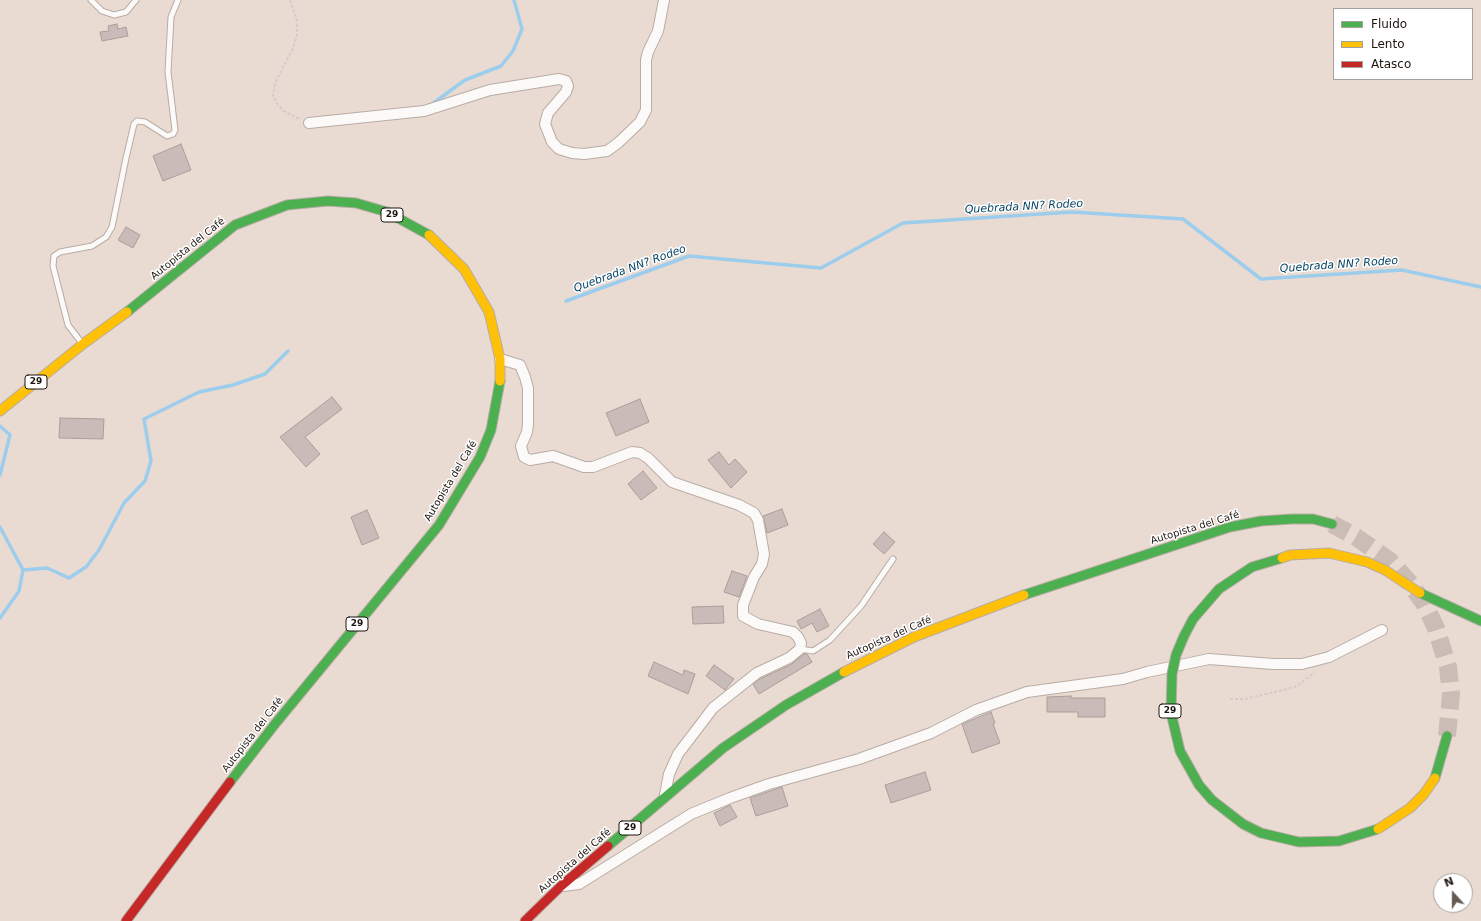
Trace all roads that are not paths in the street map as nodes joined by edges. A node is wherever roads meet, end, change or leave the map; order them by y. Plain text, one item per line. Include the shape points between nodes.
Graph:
1 (91, 0) edge
2 (136, 0) edge
3 (178, 0) edge
4 (664, 0) edge
5 (309, 123) road end
6 (83, 344) junction
7 (500, 359) junction
8 (0, 411) edge
9 (1332, 524) tunnel mouth
10 (893, 559) dead end
11 (1481, 621) edge
12 (1382, 630) dead end
13 (800, 649) junction
14 (1447, 736) tunnel mouth
15 (665, 797) junction
16 (562, 886) junction
17 (126, 921) edge
18 (525, 921) edge

1 - 2 lane via 102,11 114,14 126,12
3 - 6 lane via 171,17 168,72 175,130 167,136 145,122 136,121 112,227 106,237 92,246 60,252 54,256 52,266 68,325
4 - 5 street via 658,31 646,60 646,110 640,122 607,150 591,154 572,153 559,149 552,142 545,124 548,113 568,86 566,81 559,79 490,90 424,111
6 - 7 highway, Autopista del Café / 29 via 140,302 235,225 287,205 328,201 356,203 387,212 428,234 464,269 488,312
6 - 8 highway, Autopista del Café / 29
7 - 13 street via 520,365 528,388 528,424 521,446 524,457 530,460 553,456 584,467 593,467 632,452 640,453 672,482 739,505 754,513 758,520 764,554 743,605 743,616 758,624 793,632 801,643
7 - 17 highway, Autopista del Café / 29 via 500,386 491,430 480,457 439,525 275,724
9 - 15 highway, Autopista del Café / 29 via 1308,519 1269,520 1230,527 1008,600 941,626 836,675 786,705 723,748
10 - 13 lane via 861,606 830,640 813,651
11 - 14 highway, 29, bridge via 1420,593 1385,570 1367,562 1329,553 1290,555 1252,567 1219,589 1205,603 1187,630 1176,655 1172,674 1170,713 1180,751 1188,769 1208,795 1227,813 1244,824 1280,838 1313,842 1339,841 1377,829 1410,808 1424,794 1435,778
12 - 16 street via 1329,658 1302,664 1209,659 1123,679 1027,692 976,710 931,732 859,759 769,784 691,814 579,884
13 - 15 street via 789,658 757,672 713,708 678,754 669,774
15 - 16 highway, Autopista del Café / 29
16 - 18 highway, Autopista del Café / 29

